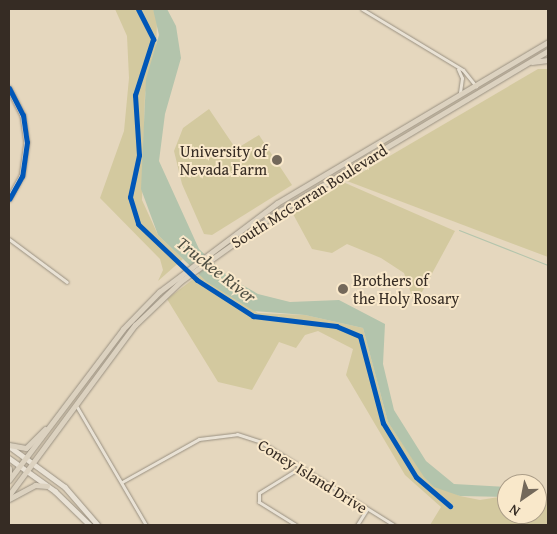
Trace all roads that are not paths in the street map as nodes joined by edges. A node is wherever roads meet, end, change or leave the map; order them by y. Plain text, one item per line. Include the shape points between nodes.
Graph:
1 (362, 9) edge
2 (548, 42) edge
3 (548, 51) edge
4 (548, 60) edge
5 (527, 64) junction
6 (455, 67) junction
7 (476, 86) junction
8 (9, 88) edge
9 (460, 96) junction
10 (300, 190) junction
11 (304, 196) junction
12 (9, 199) edge
13 (9, 239) edge
14 (217, 251) junction
15 (184, 276) junction
16 (67, 282) dead end
17 (77, 407) junction
18 (64, 408) junction
19 (9, 446) edge
20 (9, 458) edge
21 (26, 458) junction
22 (33, 464) junction
23 (20, 466) junction
24 (301, 467) junction
25 (9, 468) edge
26 (9, 472) edge
27 (27, 472) junction
28 (9, 480) edge
29 (122, 482) junction
30 (47, 486) junction
31 (9, 497) edge
32 (367, 509) junction
33 (90, 525) edge
34 (98, 525) edge
35 (146, 525) edge
36 (296, 525) edge
37 (357, 525) edge
38 (394, 525) edge

1 - 6 street
2 - 7 main road, South McCarran Boulevard
3 - 5 main road, South McCarran Boulevard
4 - 5 main road
5 - 11 main road, South McCarran Boulevard
6 - 7 street
6 - 9 street via 462,78
7 - 9 main road, South McCarran Boulevard
8 - 12 main road via 23,114 27,142 24,169
9 - 10 main road, South McCarran Boulevard
10 - 11 main road
10 - 14 main road, South McCarran Boulevard
11 - 14 main road, South McCarran Boulevard
13 - 16 street
14 - 15 main road, South McCarran Boulevard
15 - 17 main road, South McCarran Boulevard via 135,325
15 - 18 main road, South McCarran Boulevard via 134,316
17 - 22 main road, South McCarran Boulevard
17 - 29 street
18 - 19 main road via 28,447
18 - 21 main road, South McCarran Boulevard
19 - 21 main road
20 - 23 main road
21 - 22 main road
21 - 23 main road, South McCarran Boulevard
22 - 27 main road, South McCarran Boulevard
22 - 34 main road via 70,492
23 - 27 main road
23 - 28 main road, South McCarran Boulevard
24 - 29 street, Coney Island Drive via 254,438 230,432 198,439
24 - 32 street, Coney Island Drive
24 - 36 street via 259,493 258,502
25 - 26 main road
27 - 30 main road
27 - 31 main road, South McCarran Boulevard
29 - 35 street
30 - 31 main road via 35,485
30 - 33 main road
32 - 37 street
32 - 38 street, Coney Island Drive

